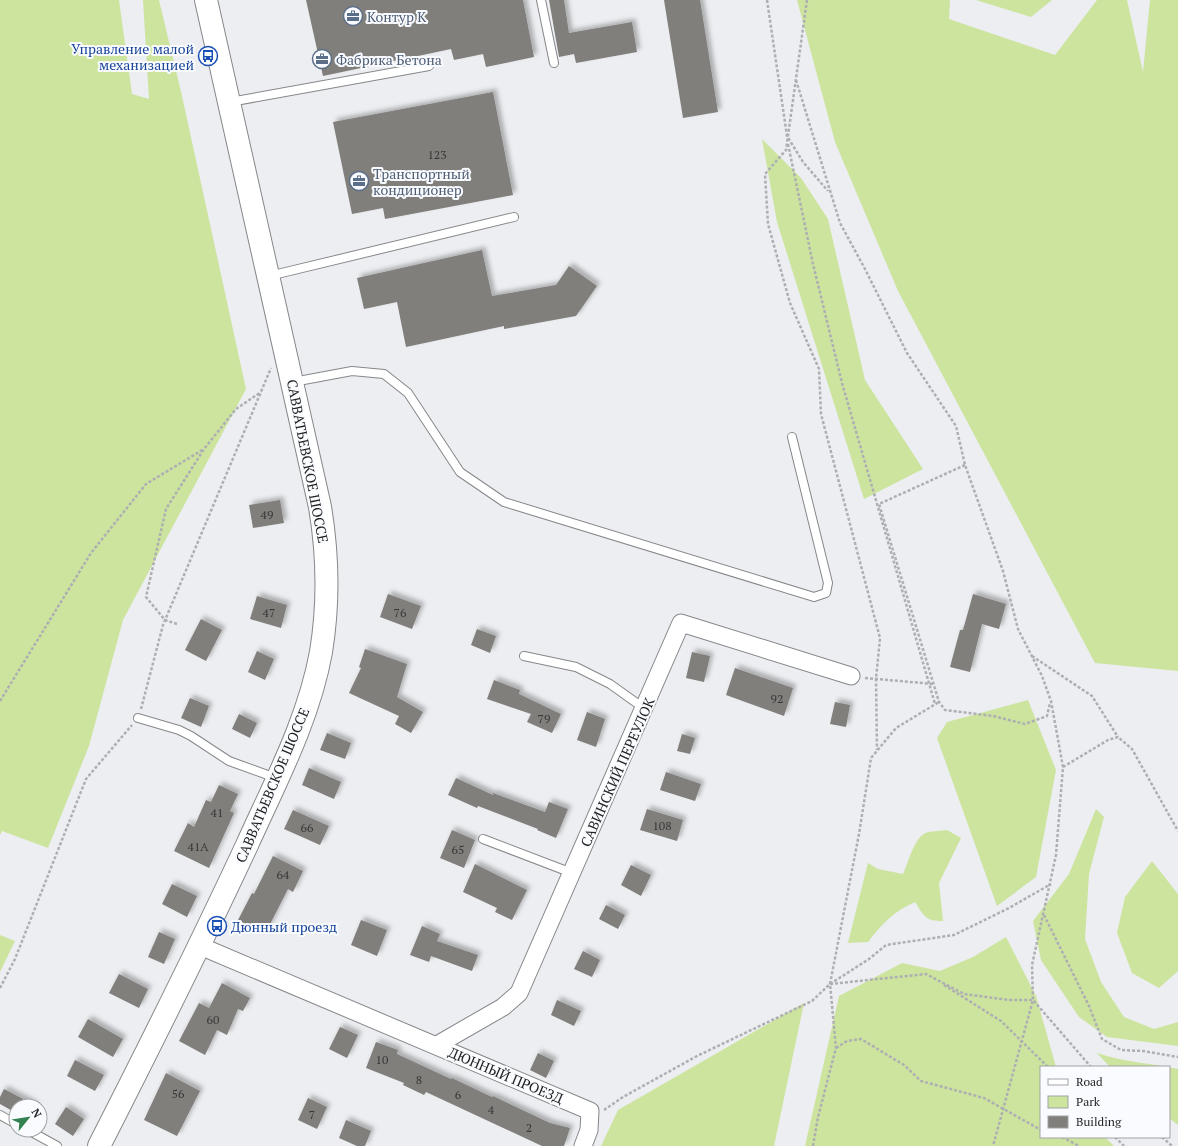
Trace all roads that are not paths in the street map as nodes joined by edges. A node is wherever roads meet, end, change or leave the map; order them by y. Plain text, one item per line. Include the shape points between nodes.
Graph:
1 (206, 0) edge
2 (541, 0) edge
3 (554, 63) dead end
4 (429, 66) dead end
5 (229, 102) junction
6 (514, 217) dead end
7 (268, 277) junction
8 (292, 382) junction
9 (792, 437) dead end
10 (524, 656) dead end
11 (851, 676) road end
12 (645, 709) junction
13 (138, 718) road end
14 (277, 779) junction
15 (483, 839) dead end
16 (572, 873) junction
17 (200, 946) junction
18 (437, 1045) junction
19 (42, 1138) edge
20 (57, 1146) edge
21 (99, 1146) edge
22 (583, 1146) edge

1 - 5 main road, САВВАТЬЕВСКОЕ ШОССЕ
2 - 3 lane
4 - 5 lane
5 - 7 main road, САВВАТЬЕВСКОЕ ШОССЕ
6 - 7 lane
7 - 8 main road, САВВАТЬЕВСКОЕ ШОССЕ
8 - 9 lane via 352,371 384,374 408,393 460,472 504,502 814,597 826,593 828,583
8 - 14 main road, САВВАТЬЕВСКОЕ ШОССЕ via 323,523 326,605 323,637 313,685
10 - 12 lane via 576,667 610,684
11 - 12 street, САВИНСКИЙ ПЕРЕУЛОК via 681,623
12 - 16 street, САВИНСКИЙ ПЕРЕУЛОК
13 - 14 lane via 179,730 229,761
14 - 17 main road, САВВАТЬЕВСКОЕ ШОССЕ
15 - 16 lane
16 - 18 street, САВИНСКИЙ ПЕРЕУЛОК via 519,993 503,1007
17 - 18 street, ДЮННЫЙ ПРОЕЗД
17 - 21 main road, САВВАТЬЕВСКОЕ ШОССЕ
18 - 22 street, ДЮННЫЙ ПРОЕЗД via 590,1111 589,1130
19 - 20 lane

